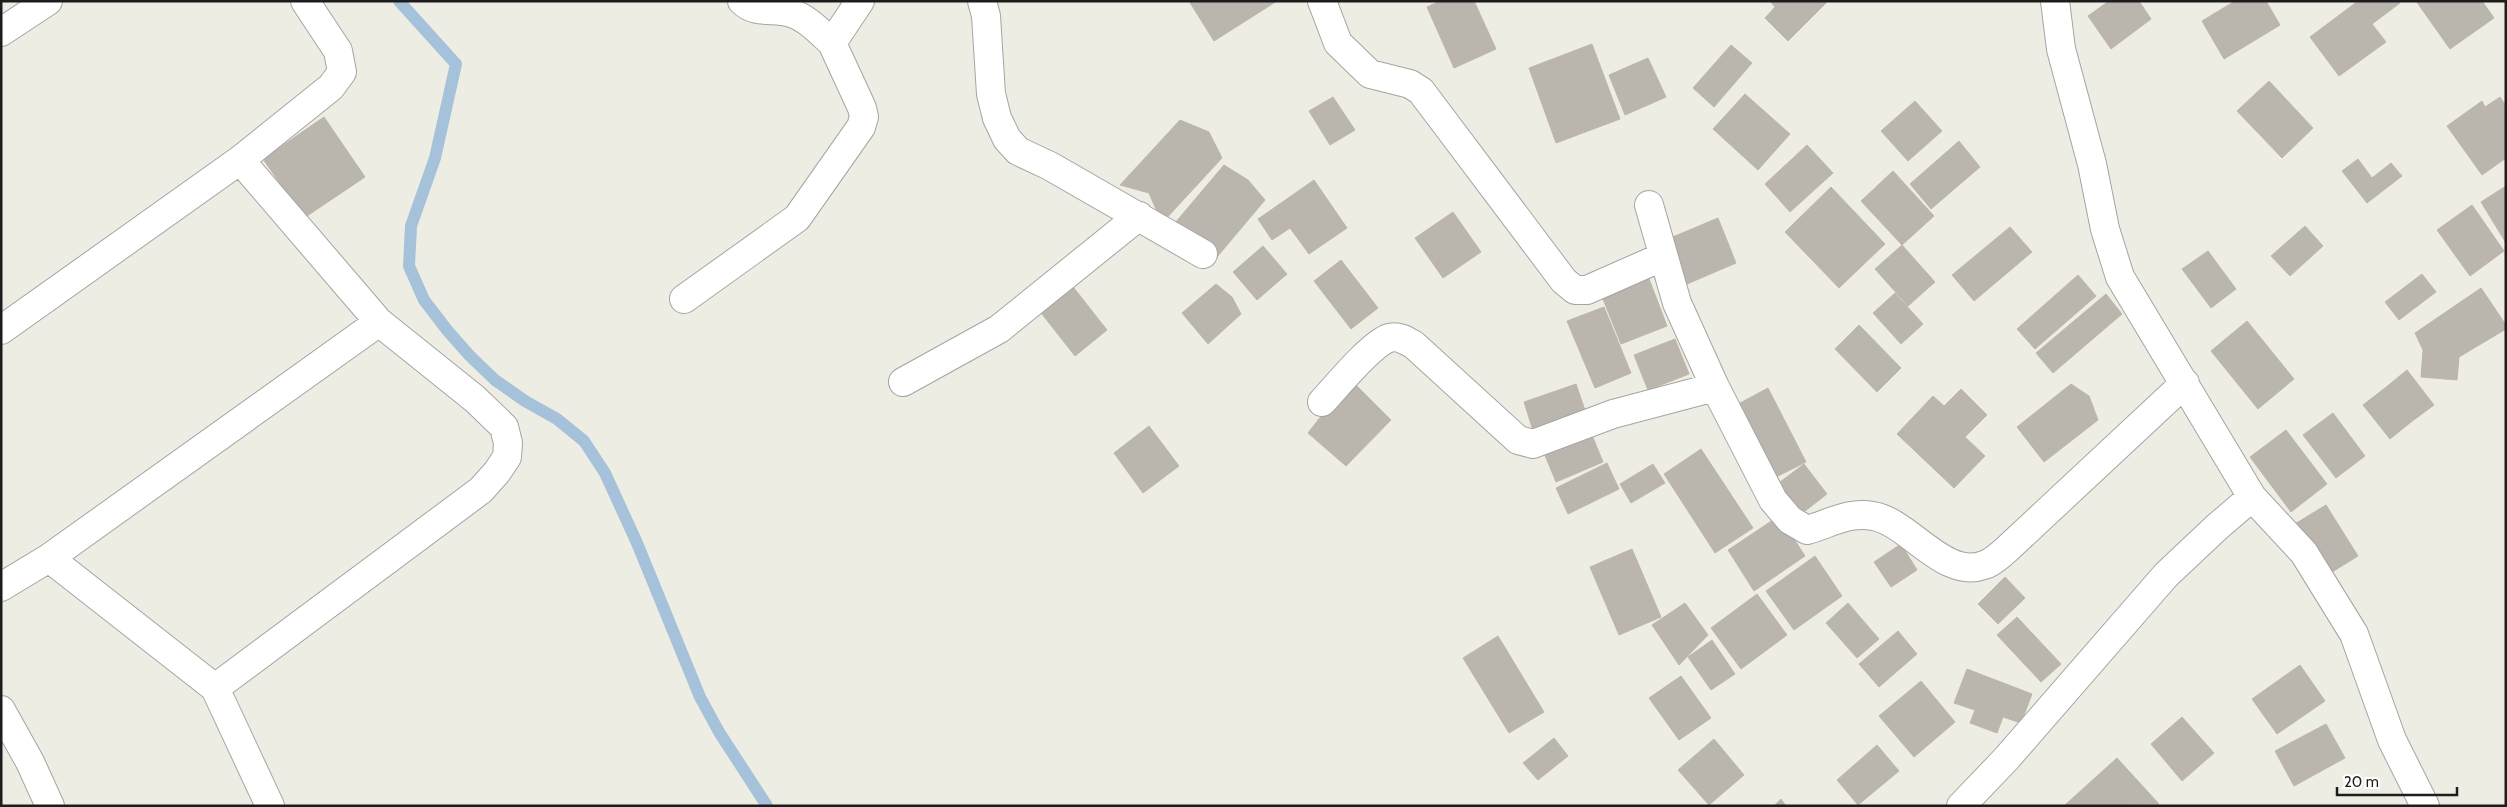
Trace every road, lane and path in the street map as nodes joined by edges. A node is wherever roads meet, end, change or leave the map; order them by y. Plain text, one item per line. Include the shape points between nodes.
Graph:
1 (48, 1) edge
2 (306, 1) edge
3 (742, 1) edge
4 (860, 1) edge
5 (982, 1) edge
6 (1322, 1) edge
7 (2055, 1) edge
8 (1, 32) edge
9 (832, 43) junction
10 (240, 160) junction
11 (1649, 205) dead end
12 (1139, 216) junction
13 (1204, 254) dead end
14 (1662, 257) junction
15 (684, 299) dead end
16 (379, 322) junction
17 (1, 330) edge
18 (903, 382) dead end
19 (2185, 383) junction
20 (1715, 387) junction
21 (1322, 402) dead end
22 (2252, 497) junction
23 (49, 558) junction
24 (1, 587) edge
25 (215, 688) junction
26 (1, 710) edge
27 (50, 806) edge
28 (270, 806) edge
29 (1961, 806) edge
30 (2425, 806) edge

1 - 8 street
2 - 10 street via 338,51 342,72 331,87
3 - 9 street via 760,10 791,13 809,23
4 - 9 street
5 - 12 street via 986,16 991,94 1007,140 1018,151
6 - 14 street via 1338,43 1370,74 1410,84 1421,92 1564,281 1575,290 1587,290
7 - 19 street via 2061,49 2120,277
9 - 15 street via 862,108 861,127 797,218
10 - 16 street
10 - 17 street
11 - 14 street
12 - 13 street
12 - 18 street via 999,329
14 - 20 street via 1677,302
16 - 23 street
16 - 25 street via 504,427 507,457 481,490
19 - 20 street via 2006,550 1984,565 1965,568 1940,558 1898,527 1874,516 1849,515 1807,530 1790,520 1773,500
19 - 22 street
20 - 21 street via 1613,414 1534,444 1518,440 1414,345 1397,337 1369,352
22 - 29 street via 2166,575
22 - 30 street via 2304,553 2354,634 2392,740
23 - 24 street
23 - 25 street
25 - 28 street
26 - 27 street

